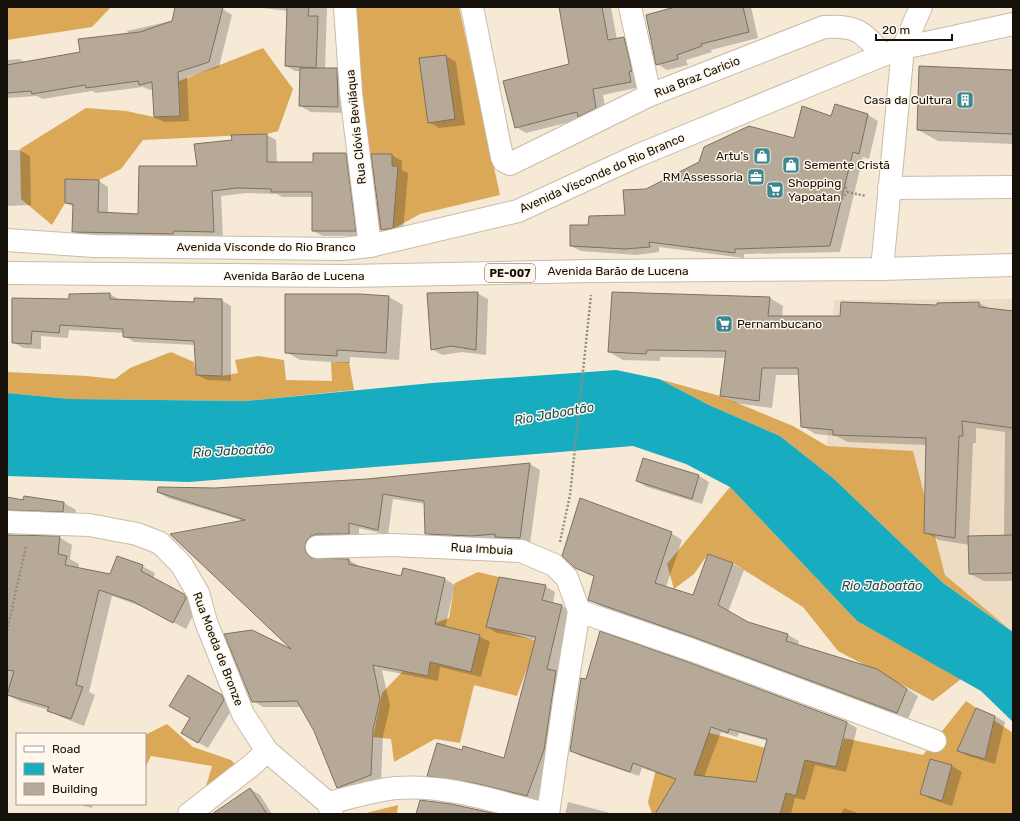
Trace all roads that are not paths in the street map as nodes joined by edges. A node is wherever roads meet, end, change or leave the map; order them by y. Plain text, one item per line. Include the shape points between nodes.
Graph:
1 (345, 7) edge
2 (472, 7) edge
3 (630, 7) edge
4 (921, 7) edge
5 (1013, 24) edge
6 (893, 51) junction
7 (650, 95) junction
8 (1013, 187) edge
9 (889, 188) junction
10 (7, 240) edge
11 (370, 246) junction
12 (1013, 265) edge
13 (882, 269) junction
14 (7, 273) edge
15 (7, 522) edge
16 (318, 547) dead end
17 (579, 611) junction
18 (935, 742) dead end
19 (267, 751) junction
20 (330, 809) edge
21 (189, 814) edge
22 (547, 814) edge

1 - 11 street, Rua Clóvis Beviláqua via 351,93
2 - 7 street, Rua Braz Caricio via 505,156
3 - 7 street
4 - 6 street
5 - 6 street, Avenida Visconde do Rio Branco
6 - 7 street, Rua Braz Caricio via 864,33 849,28 824,27
6 - 9 street
6 - 11 street, Avenida Visconde do Rio Branco via 639,155 518,211
8 - 9 street
9 - 13 street
10 - 11 street, Avenida Visconde do Rio Branco via 134,246 342,249
12 - 13 street, Avenida Barão de Lucena / PE-007
13 - 14 street, Avenida Barão de Lucena / PE-007 via 347,276
15 - 19 street, Rua Moeda de Bronze via 89,525 137,534 160,544 181,564 198,593 206,622 243,714
16 - 17 street, Rua Imbuia via 393,544 520,551 554,565 567,578
17 - 18 street via 706,655
17 - 22 street, Rua Imbuia
19 - 20 street, Rua Moeda de Bronze
19 - 21 street
20 - 22 street, Rua Imbuia via 395,788 430,788 462,793

